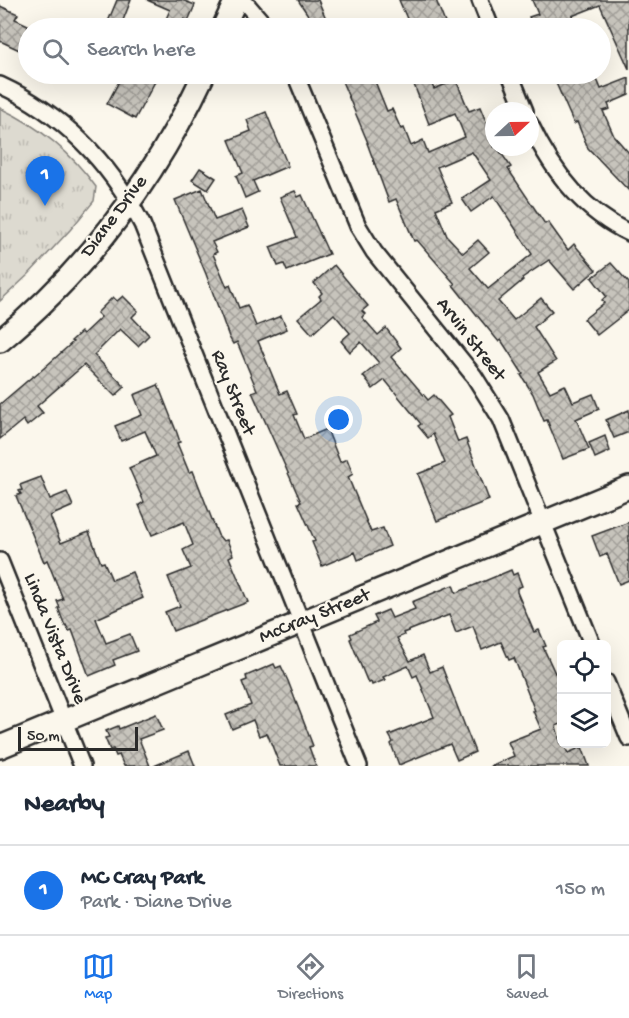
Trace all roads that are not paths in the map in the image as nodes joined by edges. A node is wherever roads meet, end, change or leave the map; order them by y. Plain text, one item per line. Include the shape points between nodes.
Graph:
1 (236, 0) edge
2 (243, 0) edge
3 (480, 0) edge
4 (228, 18) edge
5 (258, 18) edge
6 (487, 18) edge
7 (199, 84) edge
8 (299, 84) edge
9 (514, 84) edge
10 (0, 85) edge
11 (521, 102) edge
12 (539, 140) edge
13 (130, 202) junction
14 (629, 233) edge
15 (0, 341) edge
16 (629, 487) edge
17 (543, 522) junction
18 (0, 561) edge
19 (302, 622) junction
20 (589, 640) edge
21 (611, 694) edge
22 (64, 720) junction
23 (629, 738) edge
24 (0, 747) edge
25 (82, 766) edge
26 (359, 766) edge

1 - 4 street
2 - 5 street
3 - 6 street
7 - 13 street, Diane Drive via 165,148
8 - 17 street, Arvin Street via 358,226 374,252 485,392 501,419
9 - 11 street
10 - 13 street, Ray Street via 63,123 112,175
12 - 14 street via 572,190
13 - 15 street, Diane Drive via 87,257
13 - 19 street, Ray Street
16 - 17 street, McCray Street
17 - 19 street, McCray Street
17 - 20 street, Arvin Street
18 - 22 street, Linda Vista Drive
19 - 22 street, McCray Street
19 - 26 street, Ray Street
21 - 23 street
22 - 24 street, McCray Street
22 - 25 street, Linda Vista Drive

